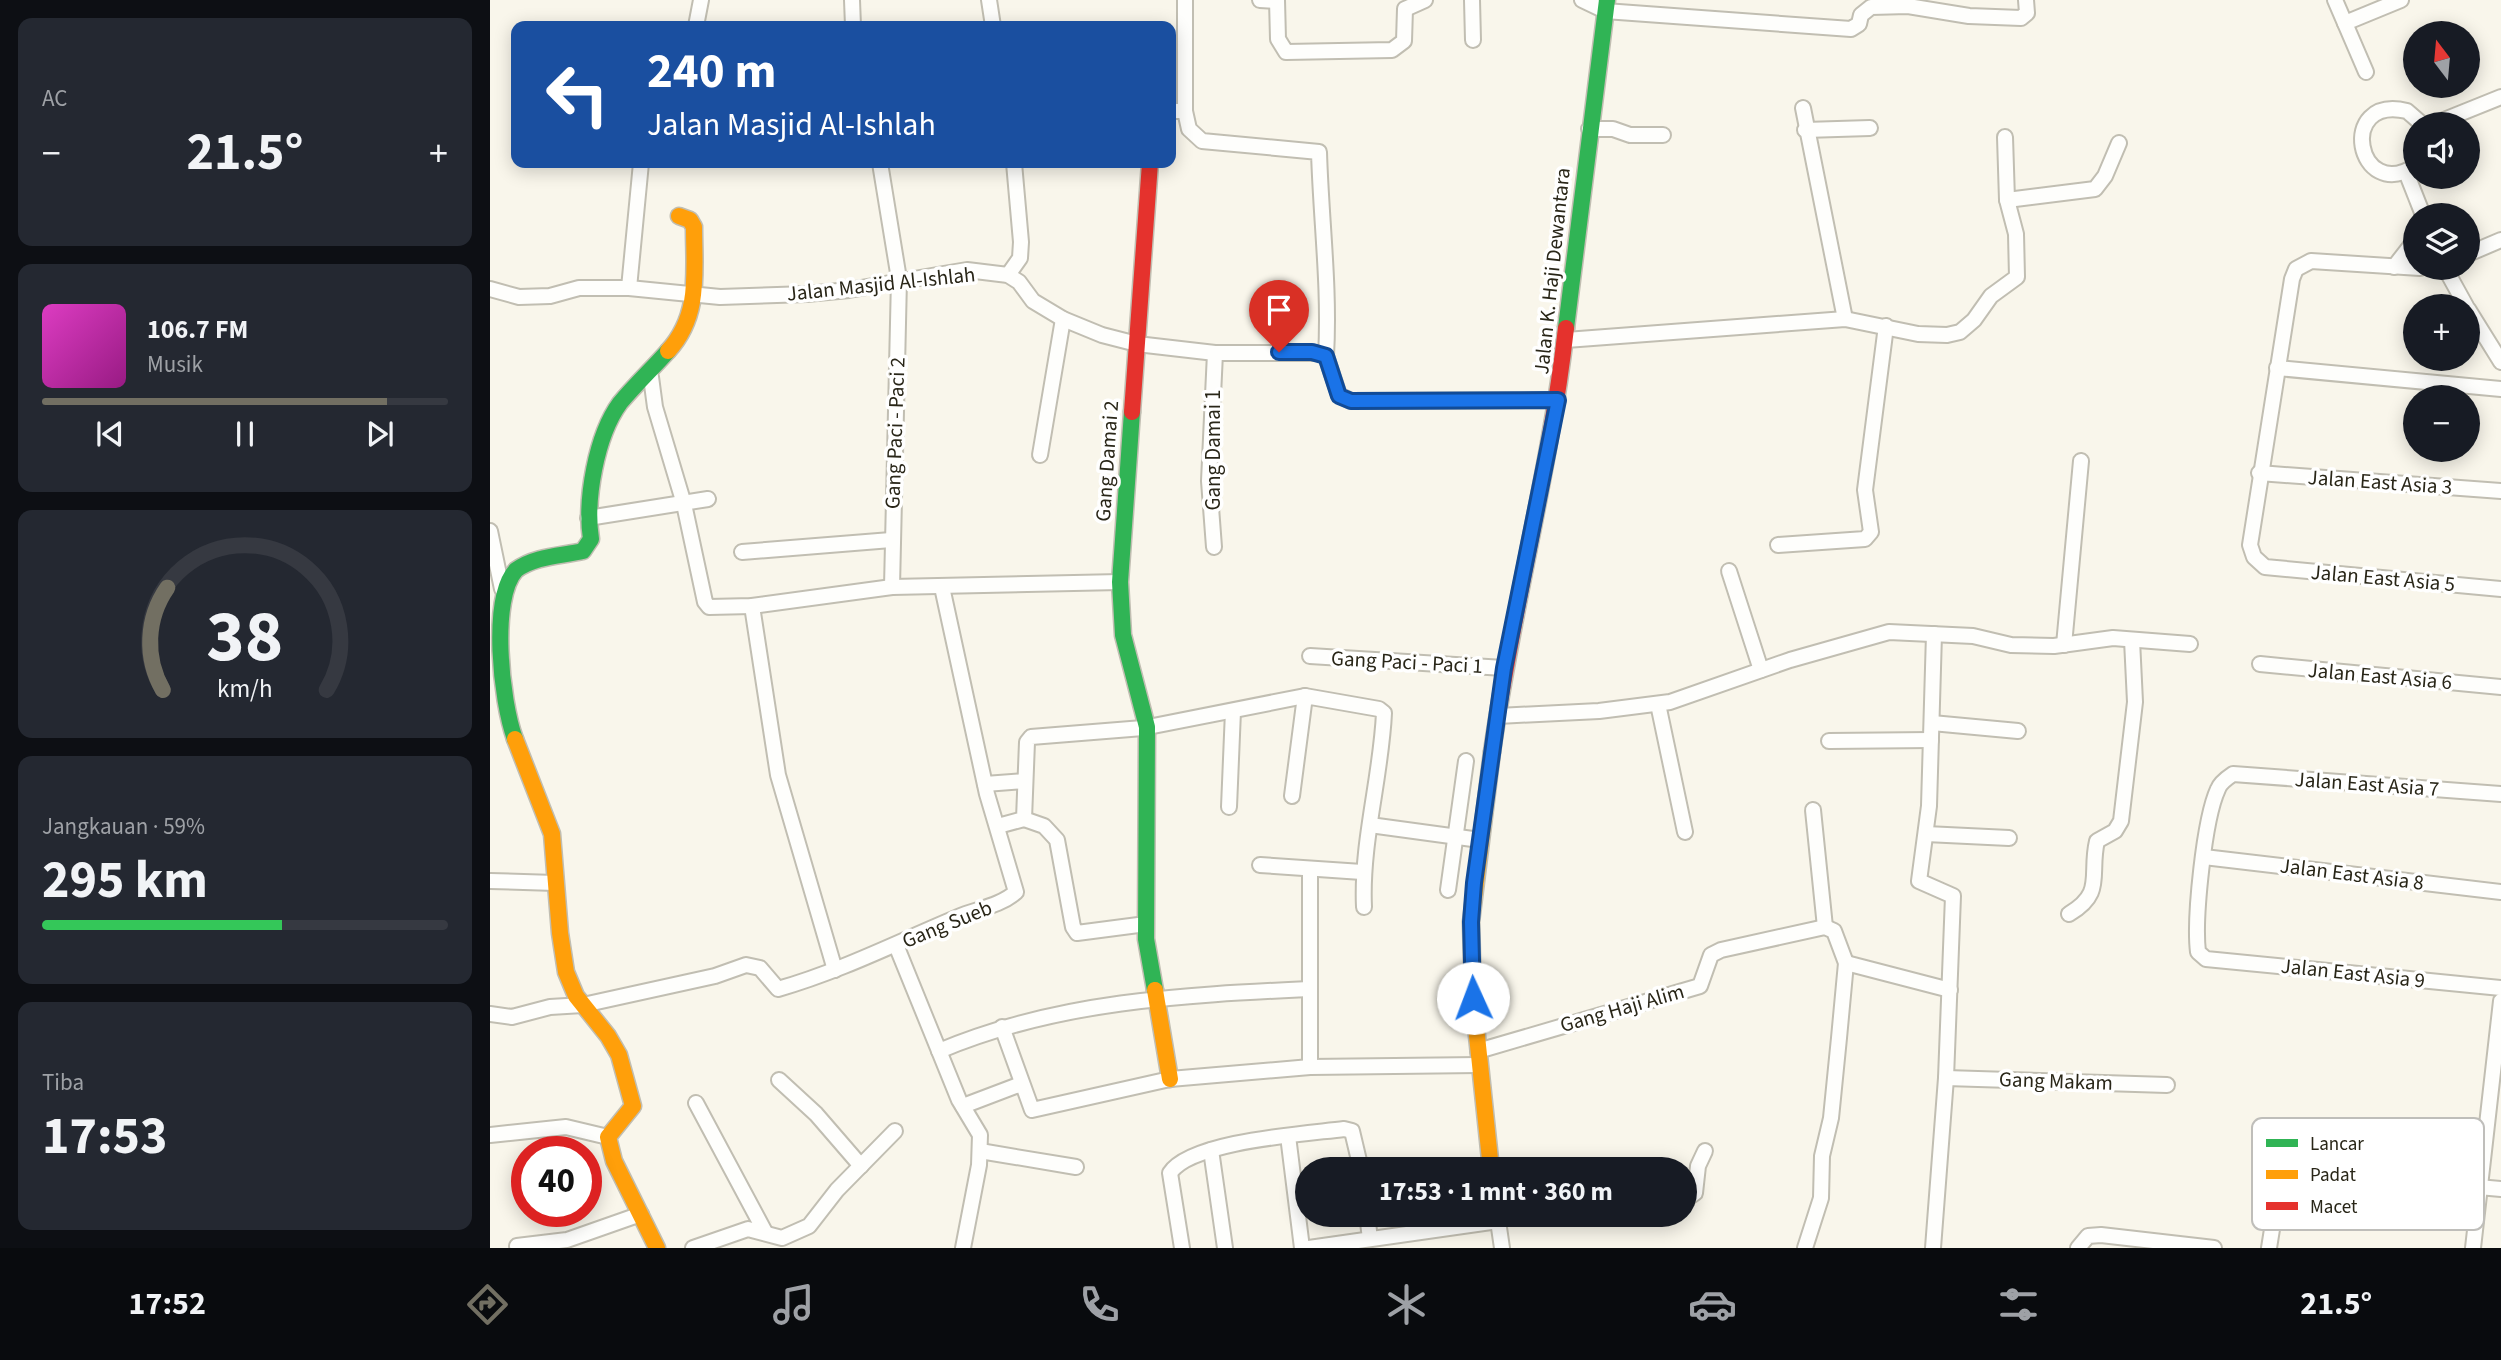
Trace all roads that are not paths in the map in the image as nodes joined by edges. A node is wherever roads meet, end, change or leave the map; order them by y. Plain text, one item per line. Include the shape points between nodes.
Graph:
1 (701, 0) edge
2 (852, 0) edge
3 (989, 0) edge
4 (1185, 0) edge
5 (1259, 0) edge
6 (1424, 0) edge
7 (1472, 0) edge
8 (1582, 0) edge
9 (1859, 0) edge
10 (2026, 0) edge
11 (2335, 0) edge
12 (2401, 0) edge
13 (1277, 1) edge
14 (1606, 6) edge
15 (697, 21) edge
16 (853, 21) edge
17 (992, 21) edge
18 (1858, 21) junction
19 (2345, 23) junction
20 (1473, 40) dead end
21 (2366, 72) dead end
22 (2501, 97) edge
23 (1803, 108) dead end
24 (1178, 111) edge
25 (2408, 112) edge
26 (2464, 112) edge
27 (1870, 128) dead end
28 (1589, 129) junction
29 (1805, 130) junction
30 (1663, 135) dead end
31 (2006, 137) dead end
32 (2119, 143) dead end
33 (641, 168) edge
34 (881, 168) edge
35 (1014, 168) edge
36 (1150, 168) edge
37 (2403, 171) edge
38 (2007, 200) junction
39 (679, 216) dead end
40 (2501, 240) edge
41 (2480, 249) edge
42 (2403, 255) edge
43 (2394, 267) junction
44 (2403, 267) edge
45 (1008, 275) junction
46 (899, 279) junction
47 (629, 288) junction
48 (490, 289) edge
49 (694, 295) junction
50 (1063, 319) junction
51 (1845, 319) junction
52 (1885, 326) junction
53 (2480, 328) edge
54 (1566, 340) junction
55 (1137, 344) junction
56 (1215, 352) junction
57 (1326, 356) junction
58 (2501, 362) edge
59 (2277, 368) junction
60 (651, 377) dead end
61 (2501, 389) edge
62 (1558, 400) junction
63 (1040, 455) dead end
64 (2081, 461) dead end
65 (2259, 473) junction
66 (2501, 491) edge
67 (708, 499) dead end
68 (684, 503) junction
69 (588, 518) junction
70 (490, 531) edge
71 (891, 540) junction
72 (1778, 545) dead end
73 (1214, 547) dead end
74 (742, 552) dead end
75 (1729, 571) dead end
76 (1120, 582) junction
77 (892, 587) junction
78 (942, 587) junction
79 (2501, 589) edge
80 (497, 594) edge
81 (752, 606) junction
82 (1934, 634) junction
83 (2132, 640) junction
84 (2190, 644) dead end
85 (2064, 645) junction
86 (1310, 656) dead end
87 (2260, 664) dead end
88 (1504, 668) junction
89 (1761, 670) junction
90 (2501, 687) edge
91 (1306, 696) junction
92 (1658, 704) junction
93 (1233, 711) junction
94 (1498, 716) junction
95 (1932, 723) junction
96 (1147, 727) junction
97 (2018, 731) dead end
98 (1931, 740) junction
99 (1829, 741) dead end
100 (1466, 761) dead end
101 (1025, 781) junction
102 (985, 784) junction
103 (2501, 794) edge
104 (1292, 796) dead end
105 (1229, 807) dead end
106 (1813, 810) dead end
107 (1024, 819) junction
108 (1370, 825) junction
109 (998, 826) junction
110 (1685, 831) dead end
111 (1926, 834) junction
112 (1456, 836) junction
113 (2010, 838) dead end
114 (1480, 839) junction
115 (2204, 857) junction
116 (1260, 865) dead end
117 (1310, 869) junction
118 (1362, 872) junction
119 (490, 881) edge
120 (555, 883) junction
121 (1448, 890) dead end
122 (2501, 892) edge
123 (1364, 907) dead end
124 (2069, 914) dead end
125 (1146, 924) junction
126 (1825, 927) junction
127 (896, 945) junction
128 (1846, 962) junction
129 (835, 970) junction
130 (2501, 988) edge
131 (1310, 989) junction
132 (1950, 990) junction
133 (1156, 997) junction
134 (2501, 1001) edge
135 (583, 1005) junction
136 (490, 1014) edge
137 (1002, 1027) junction
138 (939, 1051) junction
139 (1478, 1058) junction
140 (1310, 1068) junction
141 (1946, 1078) junction
142 (1170, 1079) junction
143 (779, 1080) dead end
144 (1021, 1084) junction
145 (2167, 1085) dead end
146 (2495, 1093) edge
147 (696, 1103) dead end
148 (963, 1106) junction
149 (895, 1131) dead end
150 (490, 1135) edge
151 (1288, 1136) junction
152 (608, 1138) junction
153 (1211, 1150) junction
154 (981, 1151) junction
155 (1705, 1151) dead end
156 (1358, 1157) edge
157 (1490, 1157) edge
158 (2484, 1158) edge
159 (861, 1166) junction
160 (1076, 1167) dead end
161 (1697, 1175) edge
162 (640, 1214) junction
163 (1369, 1227) edge
164 (1440, 1227) edge
165 (1498, 1227) edge
166 (2271, 1230) edge
167 (2475, 1230) edge
168 (765, 1232) junction
169 (1370, 1238) junction
170 (517, 1246) dead end
171 (657, 1248) edge
172 (694, 1248) edge
173 (963, 1248) edge
174 (1182, 1248) edge
175 (1225, 1248) edge
176 (1302, 1248) edge
177 (1309, 1248) edge
178 (1502, 1248) edge
179 (1805, 1248) edge
180 (1933, 1248) edge
181 (2078, 1248) edge
182 (2214, 1248) edge
183 (2269, 1248) edge
184 (2473, 1248) edge

1 - 15 street
2 - 16 street
3 - 17 street
4 - 24 street
5 - 13 street
6 - 13 street via 1405,9 1404,41 1392,50 1286,52 1278,39
7 - 20 street
8 - 14 street
9 - 18 street
10 - 18 street via 2027,13 2021,18 1969,16 1908,6 1871,7
11 - 19 street
12 - 19 street
14 - 18 street
14 - 28 street, Jalan K. Haji Dewantara
19 - 21 street
22 - 26 street
23 - 29 street
24 - 57 street via 1202,141 1319,152 1329,307
25 - 37 street via 2383,109 2368,119 2361,135 2362,152 2372,167 2389,174
27 - 29 street
28 - 30 street
28 - 54 street, Jalan K. Haji Dewantara
29 - 51 street
31 - 38 street
32 - 38 street via 2095,189
33 - 47 street
34 - 46 street, Gang Paci - Paci 2
35 - 45 street via 1021,242 1020,258
36 - 55 street, Gang Damai 2
38 - 52 street via 2016,234 2017,277 1991,296 1960,332 1918,334
39 - 49 street via 694,227
40 - 41 street
42 - 43 street
43 - 44 street
43 - 59 street via 2311,261 2296,269
45 - 46 street, Jalan Masjid Al-Ishlah via 967,270
45 - 50 street via 1033,301
46 - 49 street, Jalan Masjid Al-Ishlah via 817,293
46 - 71 street, Gang Paci - Paci 2
47 - 48 street, Jalan Masjid Al-Ishlah via 579,288 550,296 519,297
47 - 49 street, Jalan Masjid Al-Ishlah
49 - 69 street via 683,335 619,405 595,465
50 - 55 street
50 - 63 street
51 - 52 street
51 - 54 street
52 - 72 street via 1865,490 1871,532 1865,540
53 - 58 street
54 - 62 street, Jalan K. Haji Dewantara
55 - 56 street
55 - 76 street, Gang Damai 2
56 - 57 street via 1300,351
56 - 73 street, Gang Damai 1 via 1209,481
57 - 62 street via 1339,396 1351,401
59 - 61 street
59 - 65 street
60 - 68 street via 655,407
62 - 88 street, Jalan K. Haji Dewantara
64 - 85 street
65 - 66 street, Jalan East Asia 3
65 - 79 street, Jalan East Asia 5 via 2250,545 2265,567
67 - 68 street
68 - 69 street
68 - 81 street via 705,602 709,607
69 - 80 street via 591,539 583,551 526,564 512,573
70 - 80 street
71 - 74 street
71 - 77 street, Gang Paci - Paci 2
75 - 89 street
76 - 78 street
76 - 96 street, Gang Damai 2 via 1123,635
77 - 78 street
77 - 81 street
78 - 102 street, Gang Sueb
80 - 120 street via 495,639 502,695 526,768 545,808 555,856
81 - 129 street via 778,775
82 - 85 street via 1973,636 2011,645
82 - 89 street via 1889,632
82 - 95 street
83 - 84 street
83 - 85 street
83 - 124 street via 2134,702 2121,821 2115,831 2097,841 2094,889 2089,899
86 - 88 street, Gang Paci - Paci 1
87 - 90 street, Jalan East Asia 6
88 - 94 street, Jalan K. Haji Dewantara
89 - 92 street
91 - 93 street
91 - 104 street
91 - 108 street via 1384,713
92 - 94 street
92 - 110 street
93 - 96 street
93 - 105 street
94 - 114 street, Jalan K. Haji Dewantara
95 - 97 street
95 - 98 street
96 - 101 street via 1031,737
96 - 125 street, Gang Damai 2
98 - 99 street
98 - 111 street
100 - 112 street
101 - 102 street
101 - 107 street
102 - 109 street, Gang Sueb
103 - 115 street, Jalan East Asia 7 via 2233,774 2218,789
106 - 126 street
107 - 109 street
107 - 125 street via 1044,826 1057,840 1077,933
108 - 112 street
108 - 118 street
109 - 127 street, Gang Sueb via 1016,892 1008,900
111 - 113 street
111 - 132 street via 1919,881 1953,896
112 - 114 street
112 - 121 street
114 - 139 street, Jalan K. Haji Dewantara via 1471,922
115 - 122 street, Jalan East Asia 8
115 - 130 street, Jalan East Asia 9 via 2196,935 2198,952 2206,959
116 - 117 street
117 - 118 street
117 - 131 street
118 - 123 street
119 - 120 street
120 - 135 street via 569,979
125 - 133 street, Gang Damai 2
126 - 128 street via 1834,931
126 - 139 street, Gang Haji Alim via 1721,950 1711,955 1700,986
127 - 129 street, Gang Sueb
127 - 138 street
128 - 132 street
128 - 179 street via 1821,1198
129 - 135 street, Gang Sueb via 778,989 760,968 746,965
131 - 133 street
131 - 140 street
132 - 141 street
133 - 137 street
133 - 142 street, Gang Damai 2
134 - 146 street
135 - 136 street via 550,1007 512,1017
135 - 152 street via 616,1050 632,1099 633,1107
137 - 138 street
137 - 144 street
138 - 148 street
139 - 140 street
139 - 157 street, Jalan K. Haji Dewantara
140 - 142 street
141 - 145 street, Gang Makam
141 - 180 street
142 - 144 street via 1035,1110
143 - 159 street
144 - 148 street
146 - 158 street
147 - 168 street
148 - 154 street via 979,1135
149 - 159 street
150 - 152 street via 566,1127
151 - 153 street
151 - 156 street via 1352,1131
151 - 176 street
152 - 162 street
153 - 174 street via 1175,1165 1170,1173
153 - 175 street
154 - 160 street
154 - 173 street
155 - 161 street
159 - 168 street via 809,1226 782,1238
162 - 170 street via 567,1240
162 - 171 street
163 - 169 street
164 - 169 street
165 - 178 street
166 - 183 street
167 - 184 street
168 - 172 street via 748,1229
169 - 177 street
181 - 182 street via 2088,1236

